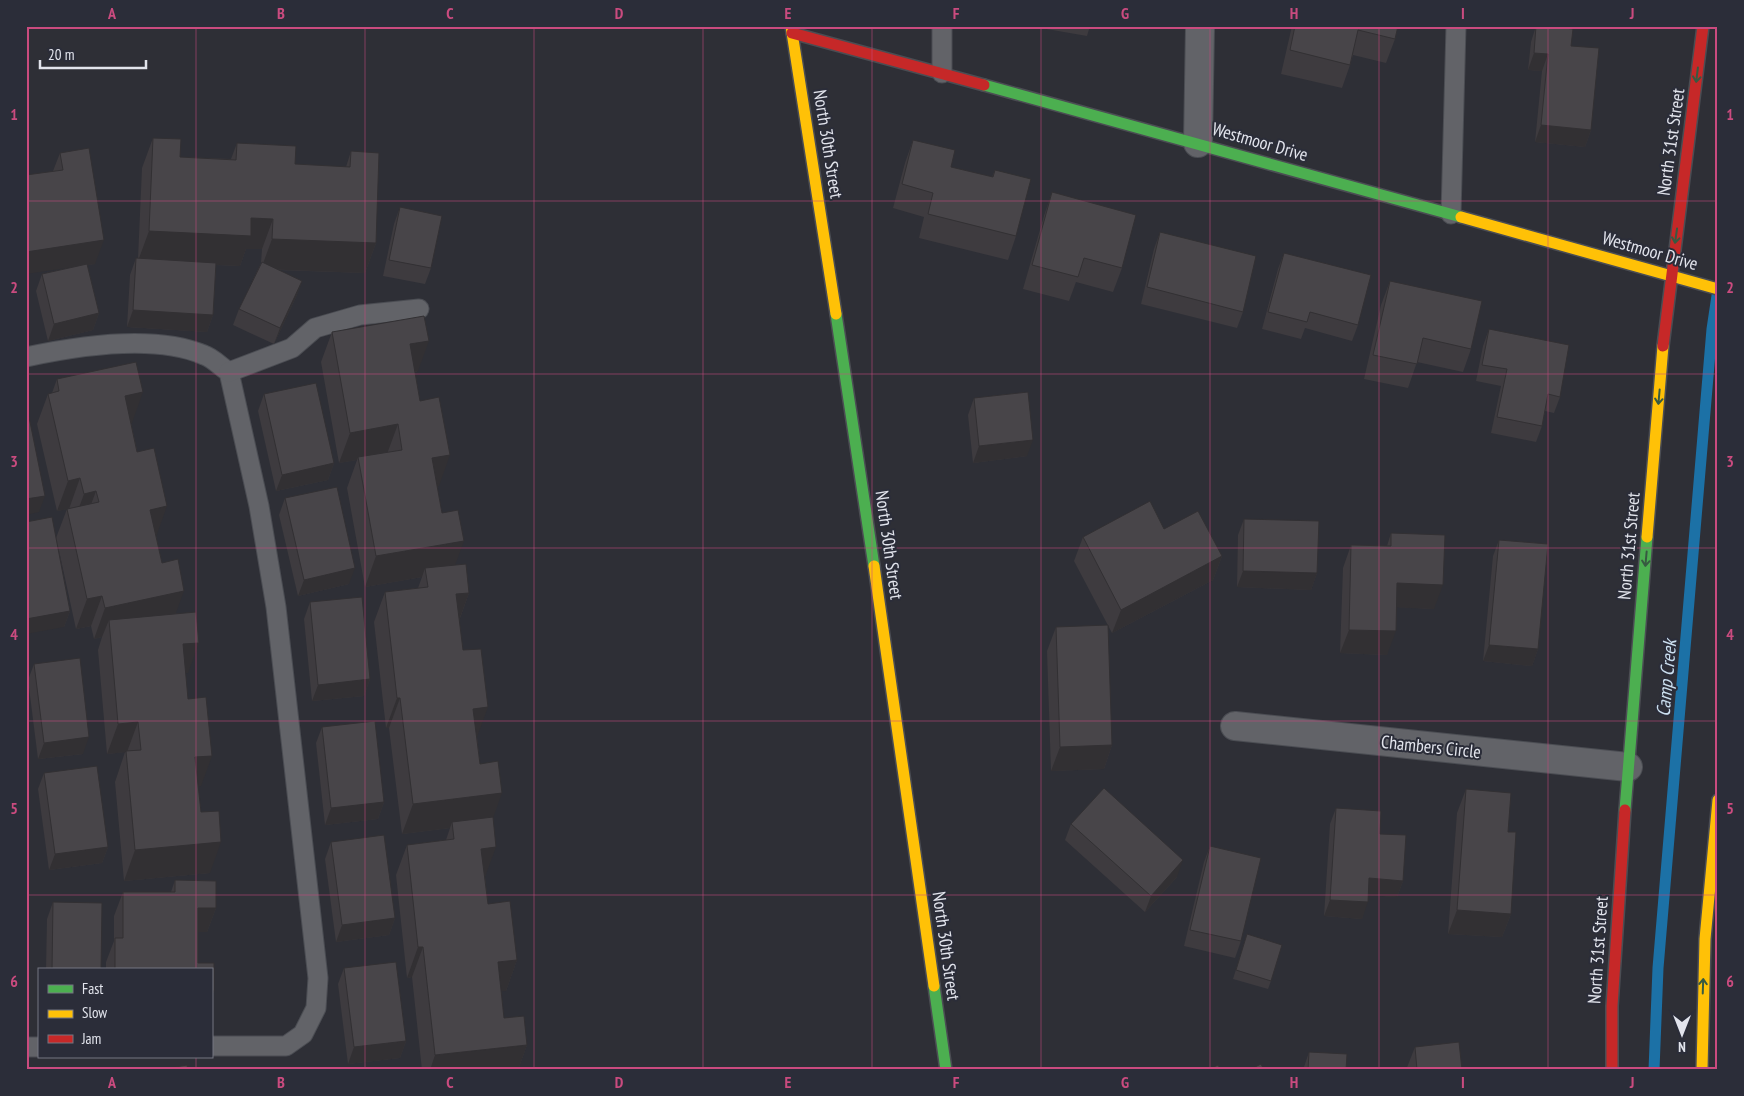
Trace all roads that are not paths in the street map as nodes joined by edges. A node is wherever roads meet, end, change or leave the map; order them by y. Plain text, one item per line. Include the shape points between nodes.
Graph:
1 (942, 26) edge
2 (1200, 26) edge
3 (1456, 26) edge
4 (1703, 26) edge
5 (791, 30) edge
6 (942, 73) junction
7 (1198, 143) junction
8 (1451, 214) junction
9 (1670, 274) junction
10 (1718, 289) edge
11 (419, 309) dead end
12 (26, 358) edge
13 (229, 372) junction
14 (1235, 726) dead end
15 (1628, 767) junction
16 (1717, 808) edge
17 (212, 1046) edge
18 (946, 1070) edge
19 (1612, 1070) edge
20 (1702, 1070) edge

1 - 6 lane
2 - 7 street
3 - 8 lane
4 -> 9 main road, North 31st Street
5 - 6 main road, Westmoor Drive
5 - 18 main road, North 30th Street via 864,496
6 - 7 main road, Westmoor Drive
7 - 8 main road, Westmoor Drive
8 - 9 main road, Westmoor Drive
9 - 10 main road, Westmoor Drive
9 -> 15 main road, North 31st Street
11 - 13 lane via 360,314 315,328 292,348
12 - 13 lane via 121,343 172,347 205,355
13 - 17 lane via 259,506 276,607 318,978 316,1008 303,1034 286,1046
14 - 15 street, Chambers Circle
15 - 19 main road, North 31st Street via 1612,1006
20 -> 16 main road via 1705,939

